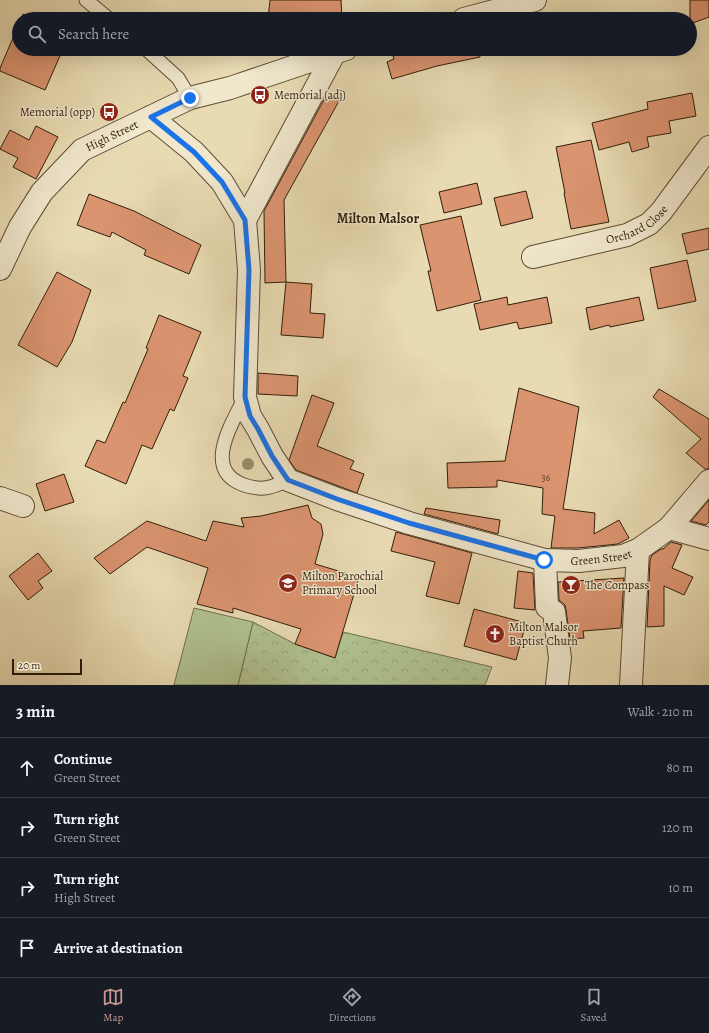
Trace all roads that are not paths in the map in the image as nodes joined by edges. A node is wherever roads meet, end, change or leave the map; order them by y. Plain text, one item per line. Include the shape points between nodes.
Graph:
1 (86, 0) edge
2 (535, 0) edge
3 (101, 12) edge
4 (490, 12) edge
5 (154, 56) edge
6 (323, 56) edge
7 (338, 56) edge
8 (190, 98) junction
9 (151, 117) junction
10 (709, 147) edge
11 (245, 220) junction
12 (533, 257) dead end
13 (0, 269) edge
14 (245, 397) junction
15 (288, 480) junction
16 (709, 481) edge
17 (0, 498) edge
18 (23, 506) dead end
19 (669, 528) junction
20 (709, 538) edge
21 (638, 550) junction
22 (544, 560) junction
23 (557, 685) edge
24 (631, 685) edge

1 - 3 lane
2 - 4 street
5 - 8 lane via 178,78
6 - 8 street, High Street via 230,88
7 - 11 street
8 - 9 street, High Street
9 - 11 street via 194,152 222,182
9 - 13 street, High Street via 82,150 42,192 20,227
10 - 12 street, Orchard Close via 661,212 649,224 627,235
11 - 14 street via 249,270
14 - 15 street via 250,416
14 - 15 lane via 224,444 222,457 225,471 232,479 252,488 272,488
15 - 22 street, Green Street via 409,523
16 - 19 street, Green Street
17 - 18 street
19 - 20 street
19 - 21 street, Green Street
21 - 22 street, Green Street via 623,556 579,561
21 - 24 street
22 - 23 street via 547,606 554,612 560,658

